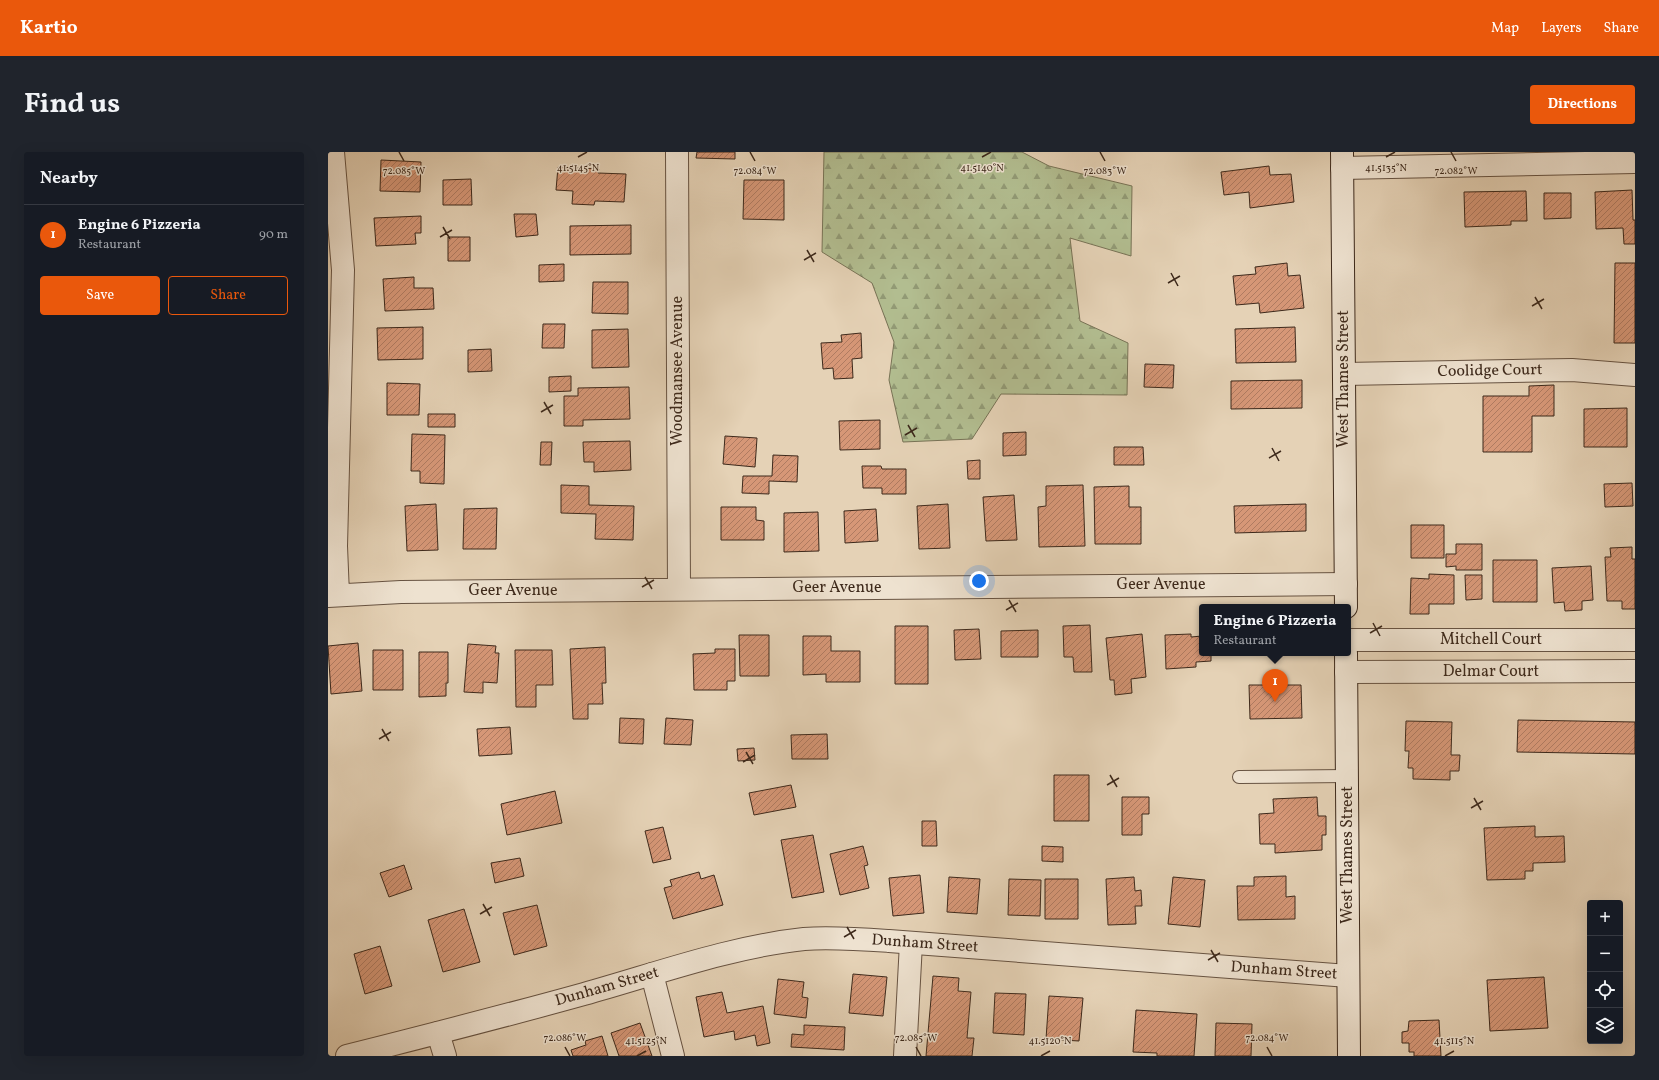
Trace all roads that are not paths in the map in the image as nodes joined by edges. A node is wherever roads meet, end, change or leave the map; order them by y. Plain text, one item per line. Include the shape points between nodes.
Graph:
1 (333, 152) edge
2 (677, 152) edge
3 (1342, 160) edge
4 (1635, 162) edge
5 (335, 271) edge
6 (1344, 374) junction
7 (1635, 374) edge
8 (1346, 584) junction
9 (679, 590) junction
10 (333, 595) edge
11 (1346, 604) edge
12 (1351, 640) edge
13 (1635, 640) edge
14 (1346, 663) edge
15 (1635, 671) edge
16 (1347, 776) junction
17 (1239, 777) dead end
18 (911, 943) junction
19 (652, 974) junction
20 (1348, 976) junction
21 (438, 1033) junction
22 (347, 1056) edge
23 (445, 1056) edge
24 (673, 1056) edge
25 (905, 1056) edge
26 (1349, 1056) edge

1 - 5 street
2 - 9 street, Woodmansee Avenue
3 - 4 street
3 - 6 street, West Thames Street
5 - 10 street via 336,546
6 - 7 street, Coolidge Court via 1572,370
6 - 8 street, West Thames Street
8 - 9 street, Geer Avenue
8 - 11 street, West Thames Street
9 - 10 street, Geer Avenue via 400,592
12 - 13 street, Mitchell Court
14 - 15 street, Delmar Court
14 - 16 street, West Thames Street
16 - 17 lane
16 - 20 street, West Thames Street
18 - 19 street, Dunham Street via 830,938 782,942 724,954
18 - 20 street, Dunham Street
18 - 25 street
19 - 21 street, Dunham Street
19 - 24 street
20 - 26 street, West Thames Street
21 - 22 street, Dunham Street
21 - 23 street

